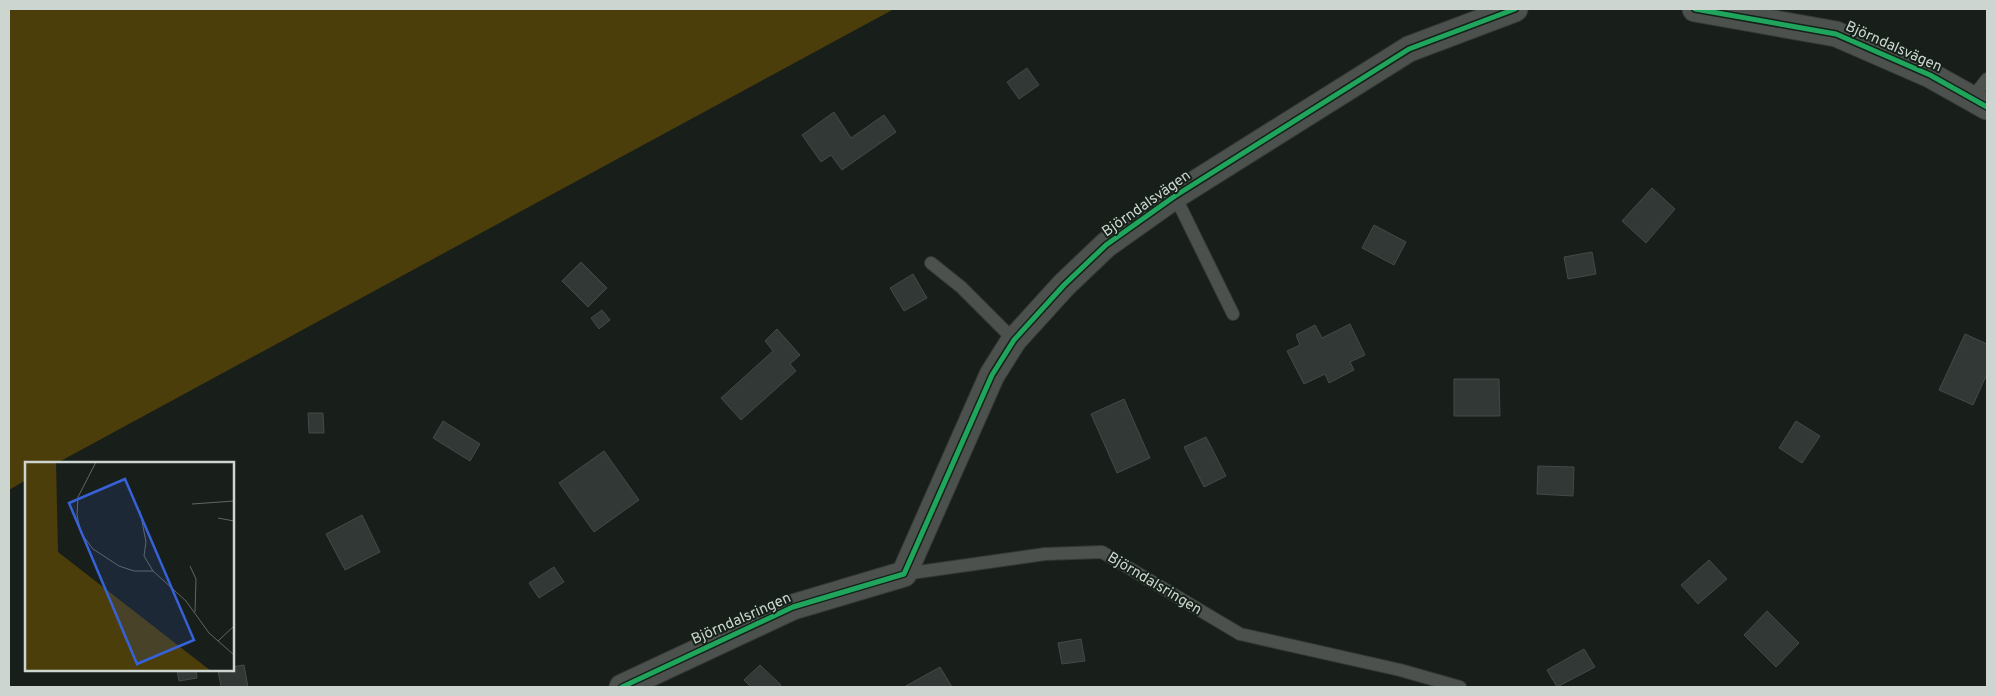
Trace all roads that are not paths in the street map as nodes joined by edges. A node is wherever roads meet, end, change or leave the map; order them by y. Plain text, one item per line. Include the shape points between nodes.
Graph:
1 (1695, 9) edge
2 (1510, 10) edge
3 (1982, 94) edge
4 (1175, 196) junction
5 (931, 263) dead end
6 (1233, 314) dead end
7 (1014, 340) junction
8 (904, 574) junction
9 (622, 687) edge
10 (1460, 687) edge

1 - 3 street, Björndalsvägen via 1836,34
2 - 4 street, Björndalsvägen via 1408,50
4 - 6 lane
4 - 7 street, Björndalsvägen via 1106,245
5 - 7 lane via 961,287
7 - 8 street, Björndalsvägen via 992,375
8 - 9 street, Björndalsringen via 793,607
8 - 10 lane, Björndalsringen via 1045,554 1102,552 1240,634

